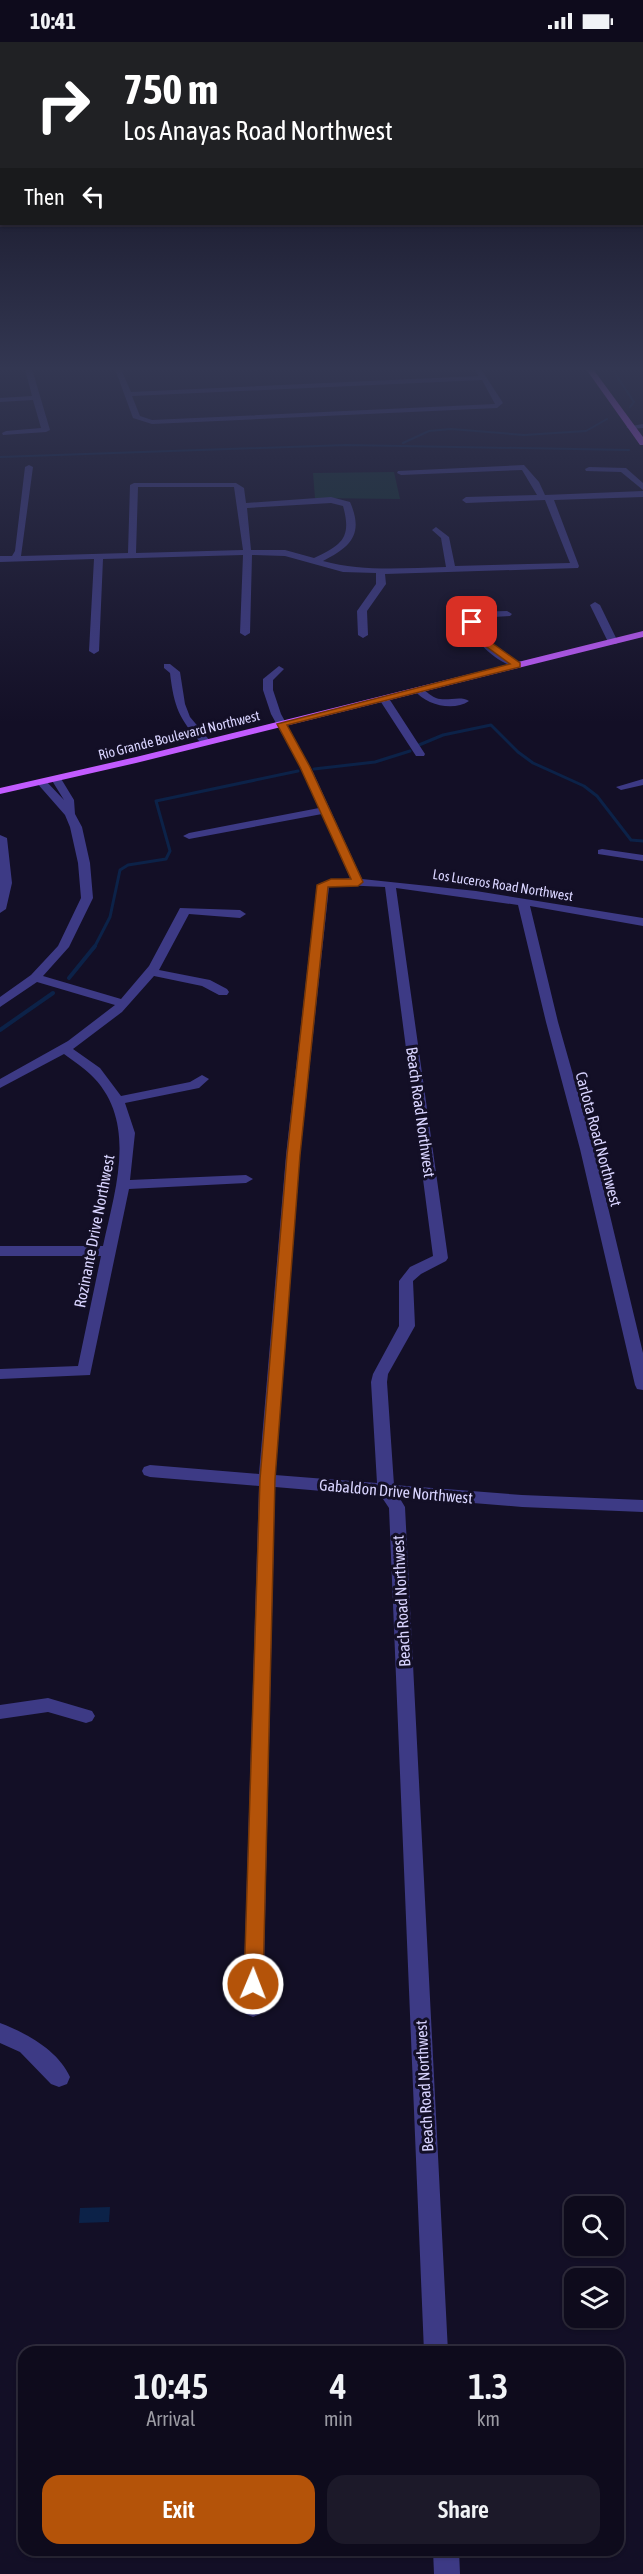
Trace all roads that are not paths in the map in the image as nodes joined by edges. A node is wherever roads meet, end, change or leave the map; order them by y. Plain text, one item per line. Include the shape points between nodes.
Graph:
1 (26, 487) edge
2 (134, 487) edge
3 (239, 487) edge
4 (538, 487) edge
5 (643, 494) edge
6 (545, 498) junction
7 (466, 500) dead end
8 (241, 506) junction
9 (436, 530) dead end
10 (247, 552) junction
11 (132, 555) junction
12 (99, 556) junction
13 (16, 558) junction
14 (0, 559) edge
15 (315, 561) junction
16 (451, 570) junction
17 (380, 571) junction
18 (595, 605) dead end
19 (507, 614) dead end
20 (245, 633) dead end
21 (643, 634) edge
22 (363, 635) dead end
23 (613, 642) junction
24 (94, 651) dead end
25 (517, 665) junction
26 (167, 666) dead end
27 (279, 669) dead end
28 (419, 690) junction
29 (384, 699) junction
30 (464, 700) dead end
31 (282, 724) junction
32 (206, 742) junction
33 (420, 754) dead end
34 (56, 779) junction
35 (41, 782) junction
36 (643, 782) edge
37 (621, 787) dead end
38 (0, 791) edge
39 (326, 810) junction
40 (70, 814) junction
41 (189, 836) dead end
42 (1, 838) edge
43 (602, 852) dead end
44 (643, 858) edge
45 (358, 882) junction
46 (390, 884) junction
47 (523, 902) junction
48 (0, 909) edge
49 (240, 914) dead end
50 (643, 922) edge
51 (150, 972) junction
52 (35, 978) junction
53 (223, 992) dead end
54 (0, 1003) edge
55 (123, 1003) junction
56 (65, 1049) junction
57 (202, 1078) dead end
58 (0, 1084) edge
59 (118, 1101) junction
60 (246, 1179) dead end
61 (123, 1185) junction
62 (0, 1251) edge
63 (108, 1251) junction
64 (0, 1374) edge
65 (643, 1385) edge
66 (150, 1471) dead end
67 (267, 1479) junction
68 (386, 1490) junction
69 (643, 1506) edge
70 (0, 1712) edge
71 (86, 1716) dead end
72 (253, 2007) dead end
73 (0, 2032) edge
74 (59, 2077) dead end
75 (436, 2346) edge
76 (446, 2556) edge
77 (447, 2574) edge

1 - 13 street
2 - 11 street
3 - 8 street
4 - 6 street
5 - 6 street
6 - 7 street
6 - 16 street via 575,566
8 - 10 street
8 - 15 street via 340,501 349,506 350,539
9 - 16 street via 445,537
10 - 11 street
10 - 15 street via 285,554
10 - 20 street
11 - 12 street
12 - 13 street
12 - 24 street
13 - 14 street
15 - 17 street
16 - 17 street
17 - 22 street via 381,584 362,611
18 - 23 street
19 - 25 street via 471,615 472,628
21 - 23 main road, Rio Grande Boulevard Northwest
23 - 25 main road, Rio Grande Boulevard Northwest
25 - 28 main road, Rio Grande Boulevard Northwest
26 - 32 street via 175,672 183,717
27 - 31 street via 268,679 268,685
28 - 29 main road, Rio Grande Boulevard Northwest
28 - 30 street via 437,704
29 - 31 main road, Rio Grande Boulevard Northwest
29 - 33 street
31 - 32 main road, Rio Grande Boulevard Northwest
31 - 39 street
32 - 34 main road, Rio Grande Boulevard Northwest
34 - 35 main road, Rio Grande Boulevard Northwest
34 - 40 street via 69,800
35 - 38 main road, Rio Grande Boulevard Northwest
35 - 40 street
36 - 37 street
39 - 41 street
39 - 45 street
40 - 52 street via 84,863 87,898 63,947
42 - 48 street via 7,873
43 - 44 street
45 - 46 street, Los Luceros Road Northwest
45 - 67 street, Los Luceros Road Northwest via 323,885 293,1155
46 - 47 street, Los Luceros Road Northwest
46 - 68 street, Beach Road Northwest via 441,1258 407,1277 408,1323 401,1341 380,1370
47 - 50 street, Los Luceros Road Northwest
47 - 65 street, Carlota Road Northwest
49 - 51 street via 184,910 165,953
51 - 53 street via 206,983
51 - 55 street
52 - 54 street
52 - 55 street
55 - 56 street
56 - 58 street
56 - 59 street, Rozinante Drive Northwest via 95,1071
57 - 59 street via 194,1085
59 - 61 street, Rozinante Drive Northwest via 128,1133
60 - 61 street
61 - 63 street, Rozinante Drive Northwest
62 - 63 street
63 - 64 street, Rozinante Drive Northwest via 86,1371
66 - 67 street, Gabaldon Drive Northwest
67 - 68 street, Gabaldon Drive Northwest
67 - 72 street
68 - 69 street, Gabaldon Drive Northwest
68 - 75 street, Beach Road Northwest via 397,1507
70 - 71 street via 48,1705
73 - 74 street via 27,2045
76 - 77 street

